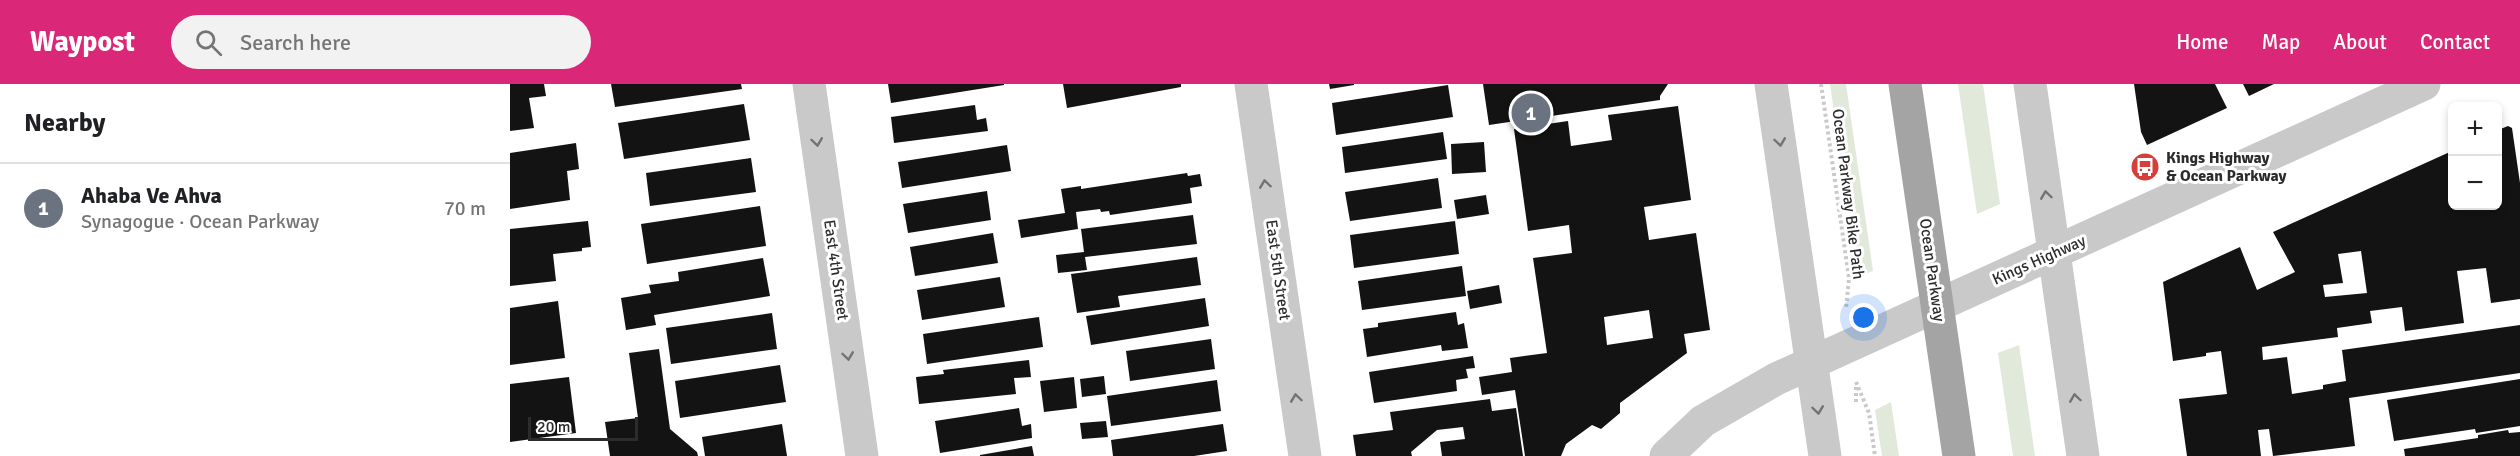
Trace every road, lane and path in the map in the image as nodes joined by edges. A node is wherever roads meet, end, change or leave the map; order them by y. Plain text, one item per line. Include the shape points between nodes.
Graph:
1 (809, 84) edge
2 (1251, 84) edge
3 (1771, 84) edge
4 (1821, 84) edge
5 (1905, 84) edge
6 (2030, 84) edge
7 (2424, 84) edge
8 (2054, 253) junction
9 (1936, 306) junction
10 (1846, 308) dead end
11 (1811, 363) junction
12 (1856, 384) dead end
13 (862, 456) edge
14 (1305, 456) edge
15 (1666, 456) edge
16 (1825, 456) edge
17 (1875, 456) edge
18 (1959, 456) edge
19 (2084, 456) edge

1 -> 13 street, East 4th Street
14 -> 2 street, East 5th Street
3 -> 11 street
4 - 10 path, Ocean Parkway Bike Path via 1849,278
5 - 9 main road, Ocean Parkway
8 -> 6 street
7 - 8 street, Kings Highway
8 - 9 street, Kings Highway
19 -> 8 street
9 - 11 street, Kings Highway
9 - 18 main road, Ocean Parkway
11 - 15 street, Kings Highway via 1703,421
11 -> 16 street
12 - 17 path via 1869,413

